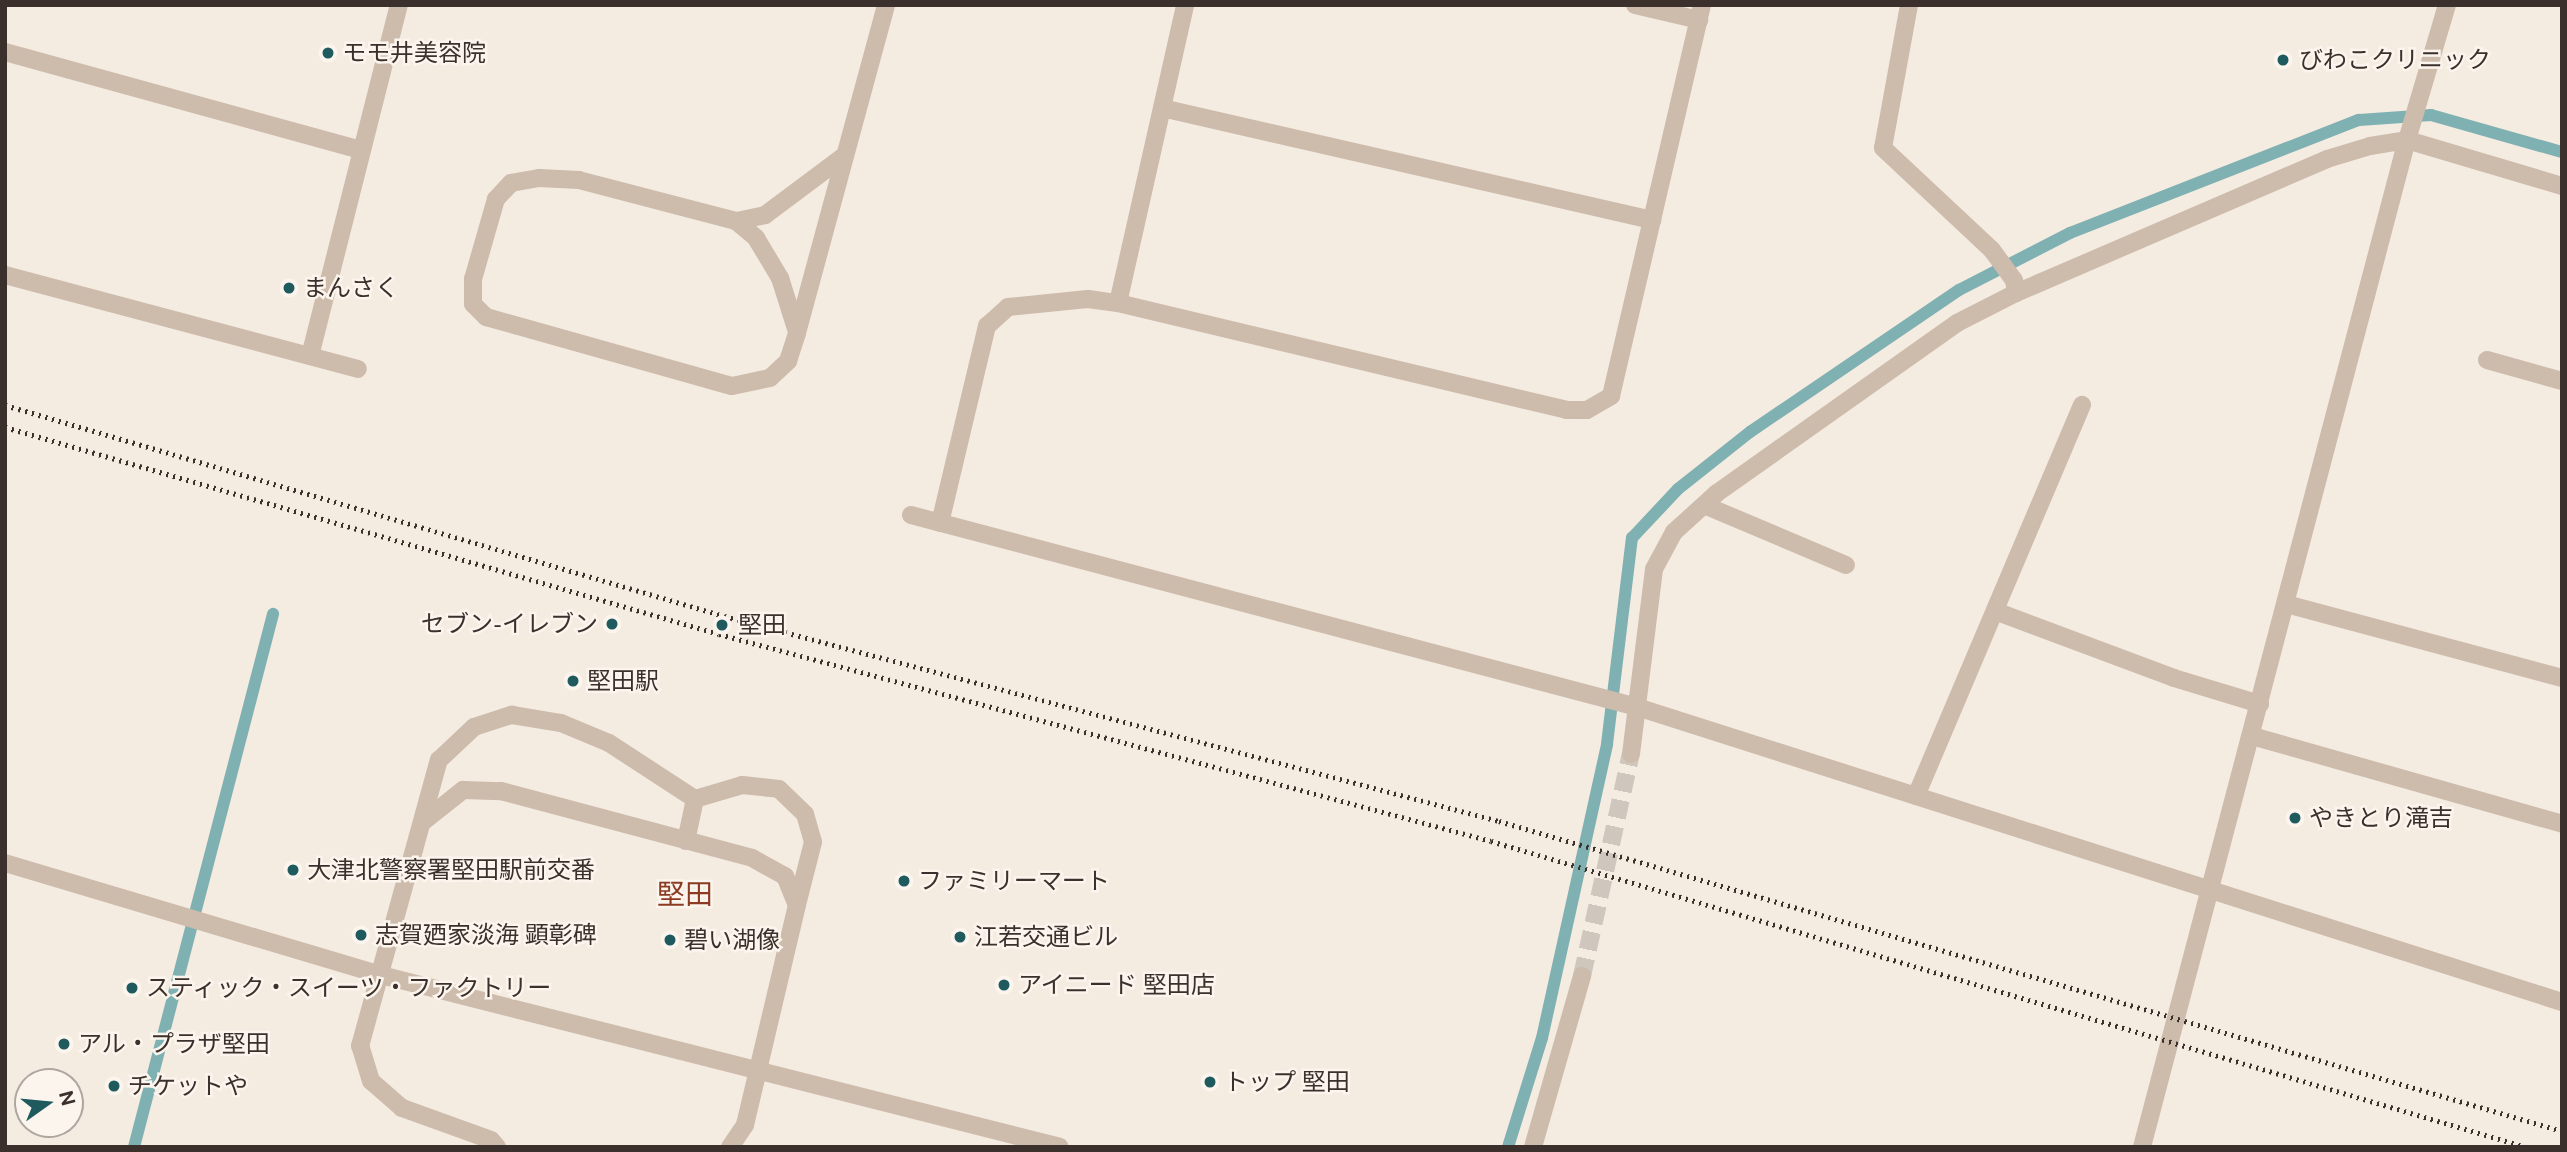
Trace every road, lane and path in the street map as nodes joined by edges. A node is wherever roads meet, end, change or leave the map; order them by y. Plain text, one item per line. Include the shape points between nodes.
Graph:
1 (399, 5) edge
2 (886, 5) edge
3 (1185, 5) edge
4 (1635, 5) edge
5 (1909, 5) edge
6 (2447, 5) edge
7 (1700, 13) edge
8 (5, 52) edge
9 (1162, 108) junction
10 (2407, 140) junction
11 (362, 150) junction
12 (844, 156) junction
13 (2562, 186) edge
14 (1652, 220) junction
15 (736, 221) junction
16 (5, 275) edge
17 (2016, 293) junction
18 (1118, 303) junction
19 (797, 333) junction
20 (310, 356) junction
21 (2487, 360) dead end
22 (358, 369) dead end
23 (2562, 381) edge
24 (2082, 405) dead end
25 (1704, 505) junction
26 (911, 515) dead end
27 (940, 523) junction
28 (1846, 565) dead end
29 (2286, 604) junction
30 (1994, 611) junction
31 (2562, 678) edge
32 (2260, 704) junction
33 (1631, 706) junction
34 (2252, 736) junction
35 (1631, 754) tunnel mouth
36 (1916, 796) junction
37 (695, 799) junction
38 (424, 821) junction
39 (2562, 824) edge
40 (686, 841) junction
41 (5, 863) edge
42 (2212, 891) junction
43 (797, 905) junction
44 (381, 975) junction
45 (1583, 976) tunnel mouth
46 (2562, 1002) edge
47 (755, 1067) junction
48 (498, 1144) edge
49 (730, 1147) edge
50 (1060, 1147) edge
51 (1534, 1147) edge
52 (2142, 1147) edge

1 - 11 street
2 - 12 street
3 - 9 street
4 - 7 street
5 - 17 street via 1883,148 1992,250 2014,280
6 - 10 street
7 - 14 street
8 - 11 street
9 - 14 street
9 - 18 street
10 - 13 street
10 - 17 street via 2327,159
10 - 29 street
11 - 20 street
12 - 15 street via 765,215
12 - 19 street
14 - 18 street via 1611,396 1587,410 1566,410
15 - 19 street via 756,238 780,278
15 - 19 street via 579,180 539,178 511,183 496,199 473,279 473,304 486,317 732,386 770,379 788,361
16 - 20 street
17 - 25 street via 1957,323
18 - 27 street via 1088,299 1008,307 987,326
20 - 22 street
21 - 23 street
24 - 30 street
25 - 28 street
25 - 33 street via 1674,532 1654,569
26 - 27 street
27 - 33 street
29 - 31 street
29 - 32 street
30 - 32 street via 2174,678
30 - 36 street
32 - 34 street
33 - 35 street
33 - 36 street
34 - 39 street
34 - 42 street
36 - 42 street
37 - 38 street via 609,743 561,723 512,715 474,727 439,760
37 - 40 street
37 - 43 street via 742,785 779,789 805,814 813,842
38 - 40 street via 463,790 501,791
38 - 44 street
40 - 43 street via 752,858 785,876
41 - 44 street
42 - 46 street
42 - 52 street
43 - 47 street
44 - 47 street
44 - 48 street via 360,1046 371,1082 402,1108
45 - 51 street
47 - 49 street via 745,1125
47 - 50 street

